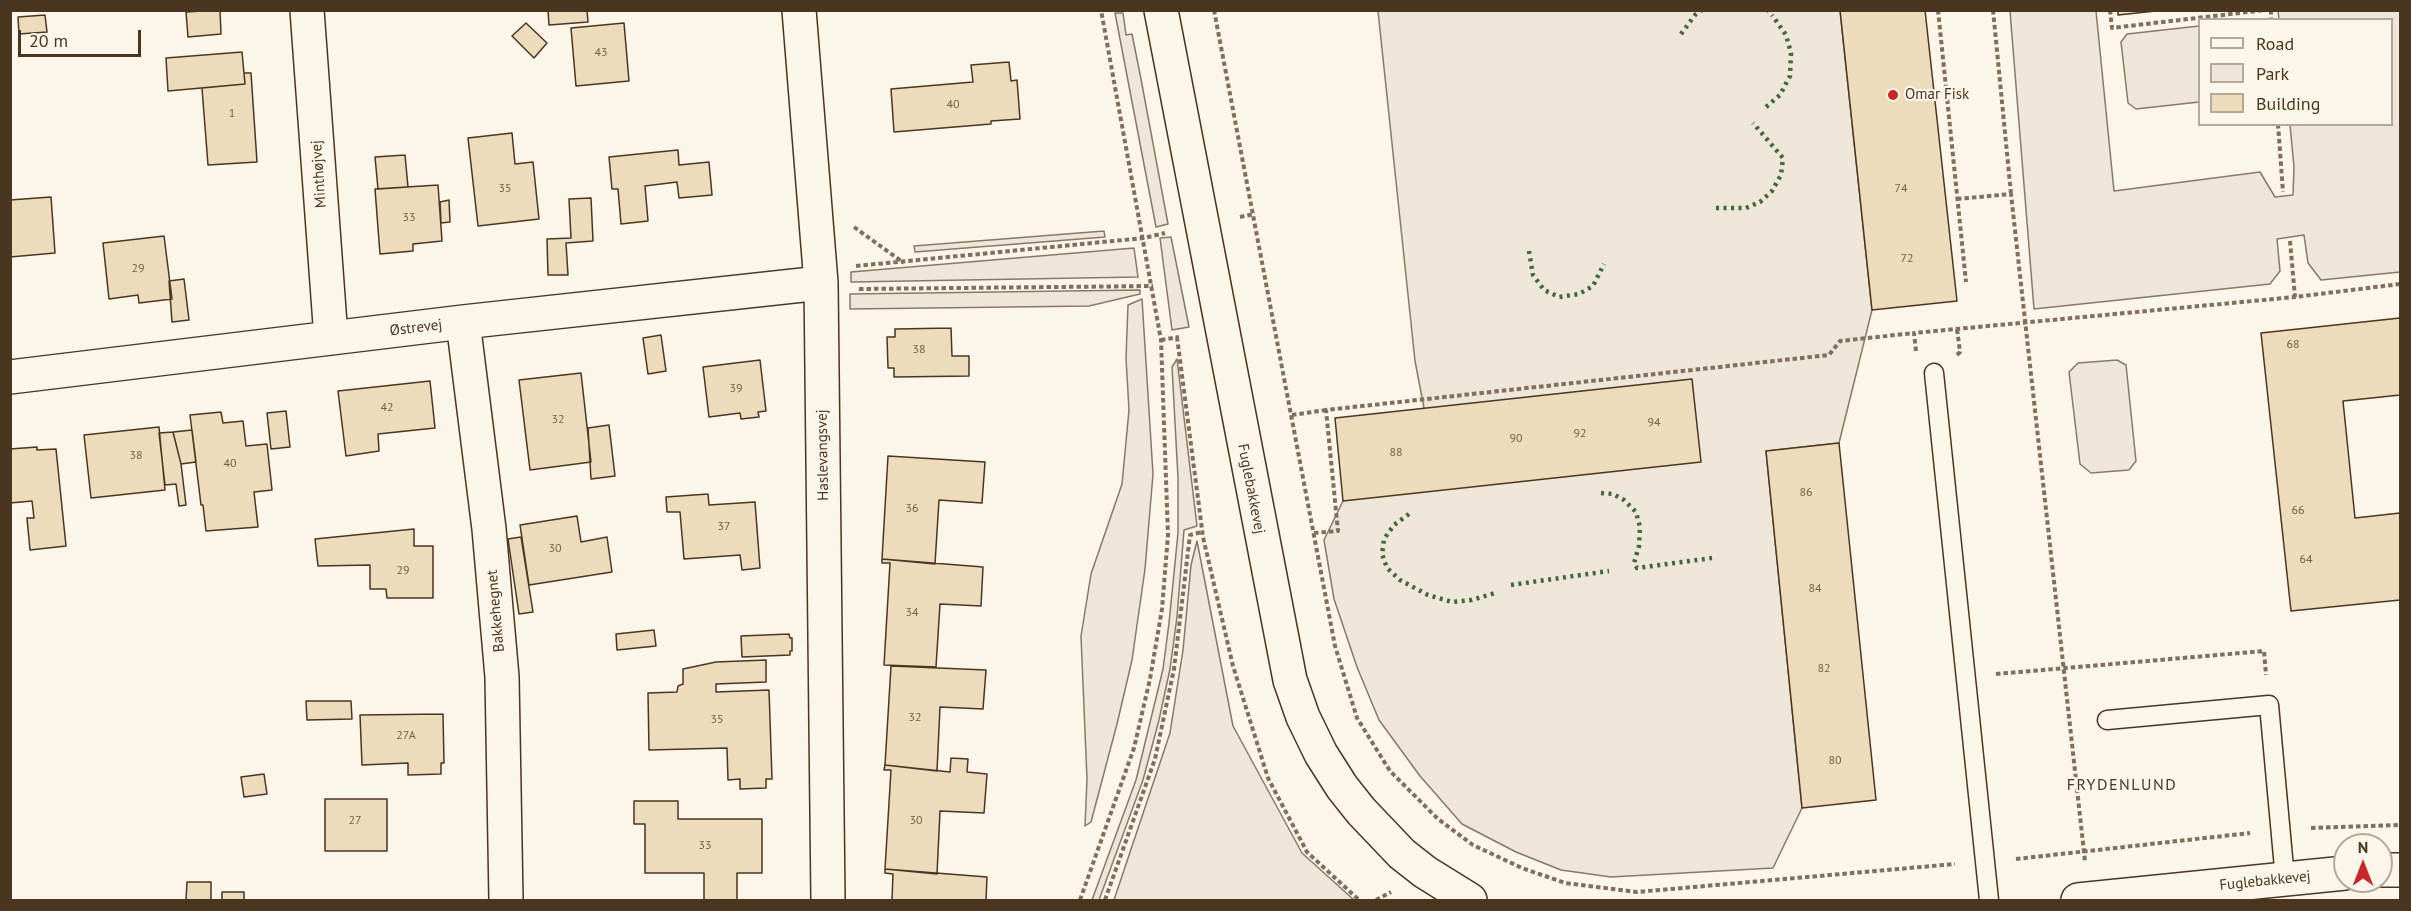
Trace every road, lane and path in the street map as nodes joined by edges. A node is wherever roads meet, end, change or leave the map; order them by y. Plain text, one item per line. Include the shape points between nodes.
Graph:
1 (307, 10) edge
2 (799, 10) edge
3 (1101, 10) edge
4 (1161, 10) edge
5 (1214, 10) edge
6 (1938, 10) edge
7 (1993, 10) edge
8 (2110, 10) edge
9 (2265, 10) edge
10 (2277, 126) edge
11 (2283, 192) dead end
12 (2011, 194) junction
13 (816, 199) junction
14 (1957, 199) junction
15 (1254, 214) junction
16 (1201, 225) junction
17 (1144, 238) junction
18 (2289, 241) dead end
19 (904, 263) junction
20 (821, 276) junction
21 (1966, 282) dead end
22 (2400, 284) edge
23 (1153, 286) junction
24 (2295, 297) junction
25 (2025, 321) junction
26 (463, 322) junction
27 (1957, 329) junction
28 (1914, 333) junction
29 (1177, 337) dead end
30 (331, 338) junction
31 (1960, 352) dead end
32 (1934, 373) joint
33 (10, 377) edge
34 (1326, 410) junction
35 (1292, 415) junction
36 (1203, 532) junction
37 (1314, 533) junction
38 (2064, 669) junction
39 (1966, 677) junction
40 (2269, 705) junction
41 (2108, 720) dead end
42 (2400, 825) edge
43 (2280, 830) junction
44 (2084, 852) junction
45 (1985, 862) junction
46 (2333, 874) edge
47 (2285, 879) junction
48 (506, 900) edge
49 (828, 900) edge
50 (1080, 900) edge
51 (1105, 900) edge
52 (1359, 900) edge
53 (1470, 900) edge
54 (1989, 900) edge
55 (2083, 900) edge

1 - 30 street, Minthøjvej
2 - 13 street, Haslevangsvej
3 - 17 path
4 - 16 street, Fuglebakkevej
5 - 15 path
6 - 14 path
7 - 12 path
8 - 9 path via 2112,28
10 - 11 path
12 - 14 path
12 - 25 path
13 - 19 path
13 - 20 street, Haslevangsvej
14 - 21 path
15 - 16 path
15 - 35 path
16 - 17 path
16 - 53 street, Fuglebakkevej via 1281,641 1303,717 1321,754 1361,811 1402,854
17 - 19 path
17 - 23 path
18 - 24 path
19 - 20 path
20 - 23 path via 849,289
20 - 26 street, Østrevej
20 - 49 street, Haslevangsvej
22 - 24 path
23 - 50 path via 1161,339 1168,536 1162,609 1134,748
24 - 25 path
25 - 27 path
25 - 38 path
26 - 30 street, Østrevej
26 - 48 street, Bakkehegnet via 489,529 502,677
27 - 28 path
27 - 31 path
28 - 32 path via 1916,357
28 - 34 path via 1840,341 1829,355
29 - 36 path
30 - 33 street, Østrevej
32 - 39 lane
34 - 35 path
34 - 37 path via 1338,531
35 - 37 path
36 - 51 path via 1190,535 1174,669 1155,759
36 - 52 path via 1233,666 1268,778 1307,852
37 - 45 path via 1335,646 1357,718 1390,771 1438,819 1473,845 1565,883 1637,892
38 - 39 path
38 - 40 path via 2264,651
38 - 44 path
39 - 45 lane
40 - 41 lane
40 - 43 lane
42 - 43 path
43 - 44 path
43 - 47 lane
44 - 45 path
44 - 55 path
45 - 54 lane
46 - 47 street, Fuglebakkevej
47 - 55 street, Fuglebakkevej

